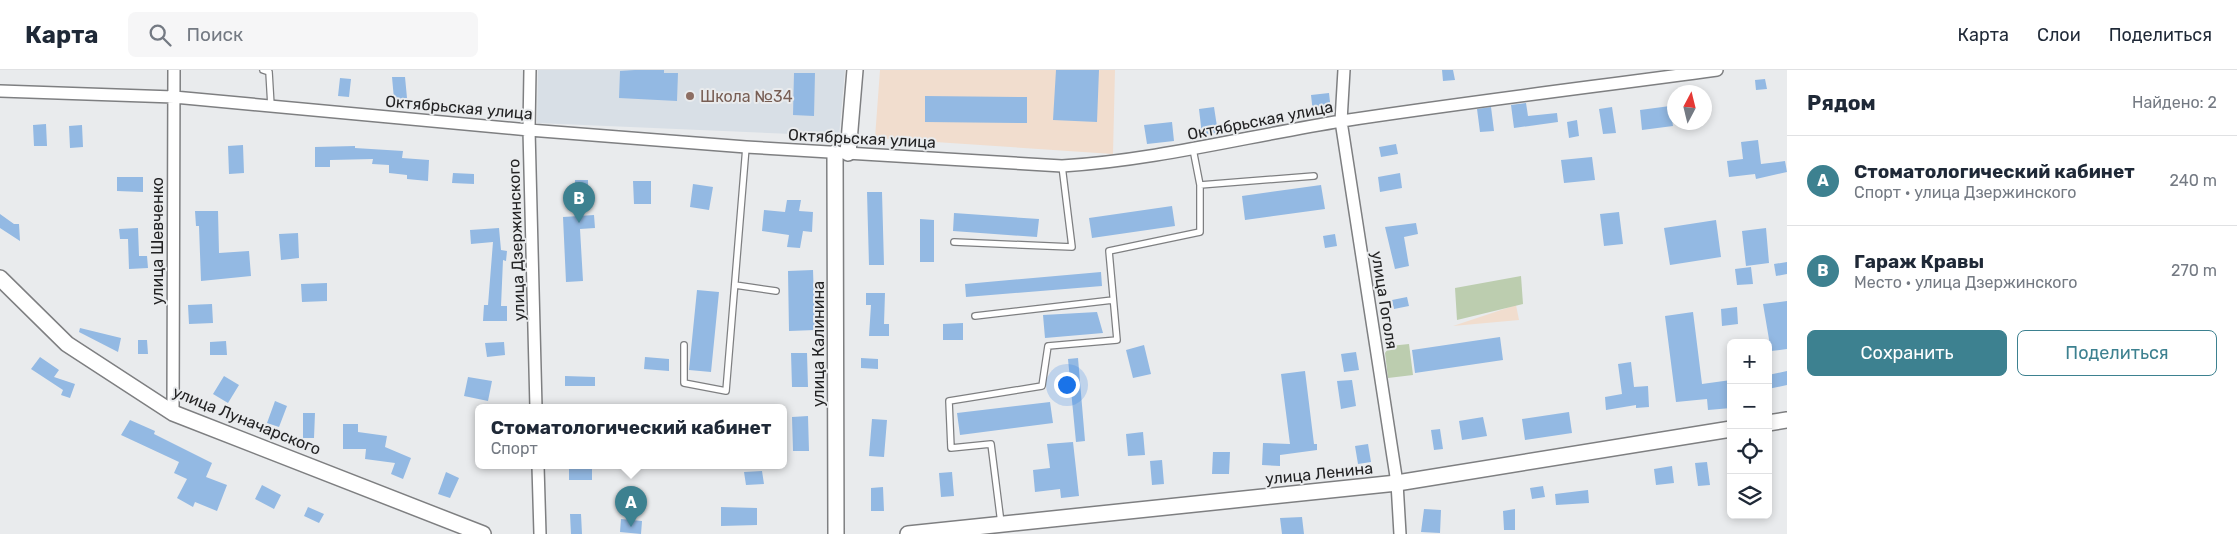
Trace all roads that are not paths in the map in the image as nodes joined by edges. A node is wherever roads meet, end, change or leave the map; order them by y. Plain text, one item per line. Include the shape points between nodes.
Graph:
1 (174, 70) edge
2 (263, 70) edge
3 (530, 70) edge
4 (855, 70) edge
5 (1344, 70) edge
6 (1717, 70) edge
7 (0, 91) edge
8 (174, 97) junction
9 (271, 106) junction
10 (1341, 121) junction
11 (529, 130) junction
12 (746, 147) junction
13 (1193, 149) junction
14 (841, 153) junction
15 (1062, 166) junction
16 (1314, 176) dead end
17 (1200, 185) junction
18 (954, 242) dead end
19 (0, 278) edge
20 (735, 285) junction
21 (776, 291) dead end
22 (1113, 300) junction
23 (975, 316) dead end
24 (684, 345) dead end
25 (536, 404) edge
26 (173, 413) junction
27 (1787, 420) edge
28 (1772, 422) edge
29 (1727, 430) edge
30 (538, 469) edge
31 (1397, 483) junction
32 (1001, 525) junction
33 (483, 534) edge
34 (540, 534) edge
35 (836, 534) edge
36 (908, 534) edge
37 (1400, 534) edge

1 - 8 street, улица Шевченко
2 - 9 lane via 269,72
3 - 11 street, улица Дзержинского
4 - 14 street, улица Калинина
5 - 10 street, улица Гоголя
6 - 10 street, Октябрьская улица
7 - 8 street, Октябрьская улица
8 - 9 street, Октябрьская улица
8 - 26 street, улица Шевченко
9 - 11 street, Октябрьская улица
10 - 13 street, Октябрьская улица
10 - 31 street, улица Гоголя
11 - 12 street, Октябрьская улица
11 - 25 street, улица Дзержинского
12 - 14 street, Октябрьская улица
12 - 20 lane
13 - 15 street, Октябрьская улица
13 - 17 lane
14 - 15 street, Октябрьская улица
14 - 35 street, улица Калинина
15 - 18 lane via 1072,247
16 - 17 lane
17 - 22 lane via 1200,232 1109,251
19 - 26 street, улица Луначарского via 67,344
20 - 21 lane
20 - 24 lane via 726,391 684,383
22 - 23 lane
22 - 32 lane via 1117,340 1048,346 1042,386 949,401 951,448 991,444
26 - 33 street, улица Луначарского
27 - 28 street
29 - 31 street, улица Ленина
30 - 34 street
31 - 32 street, улица Ленина
31 - 37 street, улица Гоголя
32 - 36 street, улица Ленина

